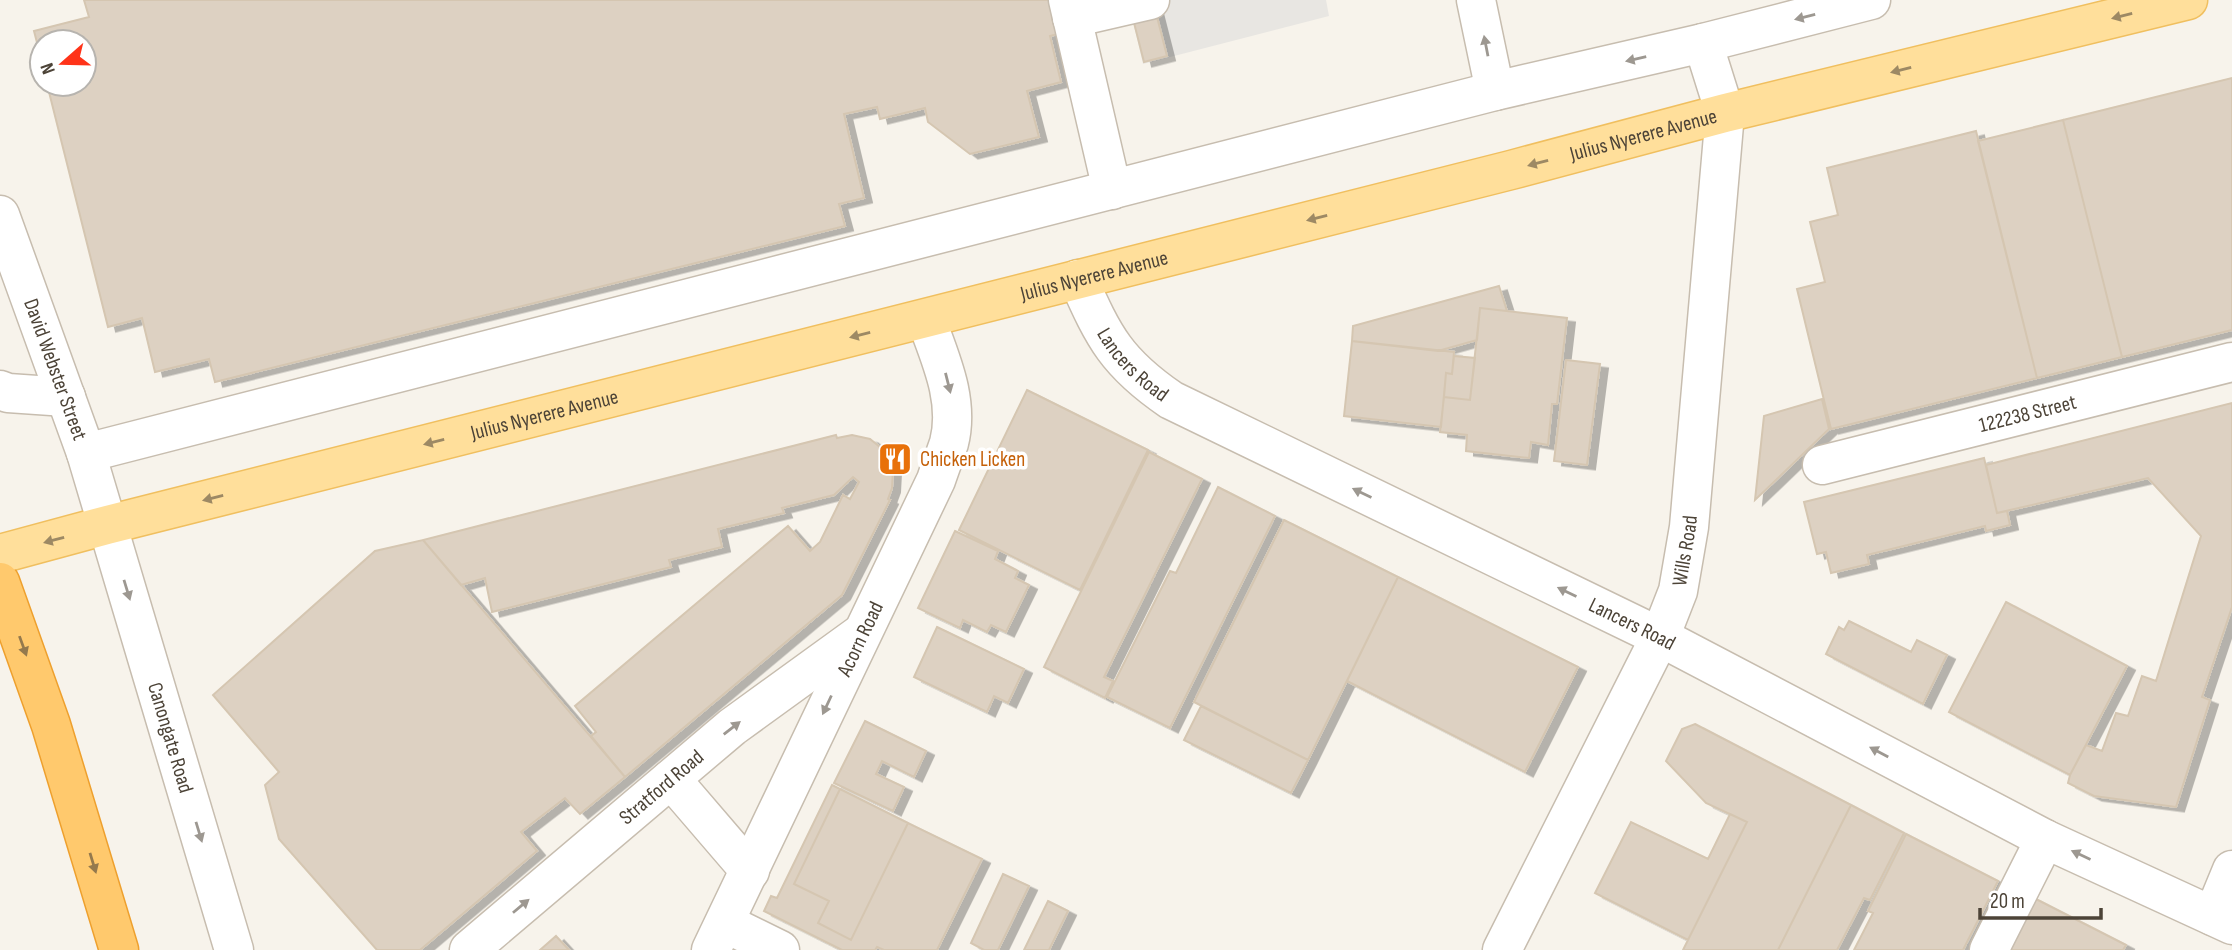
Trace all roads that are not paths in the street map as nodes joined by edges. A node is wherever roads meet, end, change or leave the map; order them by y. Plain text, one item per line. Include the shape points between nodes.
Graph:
1 (1150, 0) edge
2 (1476, 0) edge
3 (1871, 0) edge
4 (2188, 0) edge
5 (1070, 9) edge
6 (1703, 43) junction
7 (1495, 91) junction
8 (1725, 113) junction
9 (1112, 190) junction
10 (0, 215) edge
11 (1078, 279) junction
12 (926, 319) junction
13 (2232, 362) edge
14 (0, 390) edge
15 (66, 397) junction
16 (86, 453) junction
17 (1822, 465) dead end
18 (107, 525) junction
19 (0, 555) edge
20 (0, 582) edge
21 (861, 633) junction
22 (1660, 637) junction
23 (671, 779) junction
24 (2045, 839) junction
25 (2232, 870) edge
26 (750, 871) junction
27 (2223, 920) edge
28 (718, 937) edge
29 (119, 950) edge
30 (234, 950) edge
31 (469, 950) edge
32 (780, 950) edge
33 (1502, 950) edge
34 (1989, 950) edge

1 - 5 street
7 -> 2 street
3 -> 6 street
4 -> 8 main road, Julius Nyerere Avenue
5 - 9 street
6 -> 7 street
6 - 8 street
7 - 9 street
8 -> 11 main road, Julius Nyerere Avenue
8 - 22 street, Wills Road via 1689,527 1678,591
9 - 16 street
10 - 15 street, David Webster Street
11 - 12 main road, Julius Nyerere Avenue
22 -> 11 street, Lancers Road via 1171,400 1121,360 1099,327
12 -> 18 main road, Julius Nyerere Avenue
12 -> 21 street, Acorn Road via 953,401 950,440 936,480
13 - 17 street, 122238 Street
14 - 15 street
15 - 16 street, David Webster Street
16 - 18 street, David Webster Street
18 -> 19 main road, Julius Nyerere Avenue
18 -> 30 street, Canongate Road
20 -> 29 highway via 51,724
23 -> 21 street, Stratford Road via 732,727
21 -> 26 street, Acorn Road
24 -> 22 street, Lancers Road
22 - 33 street, Wills Road
23 - 26 street
31 -> 23 street, Stratford Road
27 -> 24 street, Lancers Road
24 - 34 street
25 - 27 street
26 - 28 street, Acorn Road
28 - 32 street

